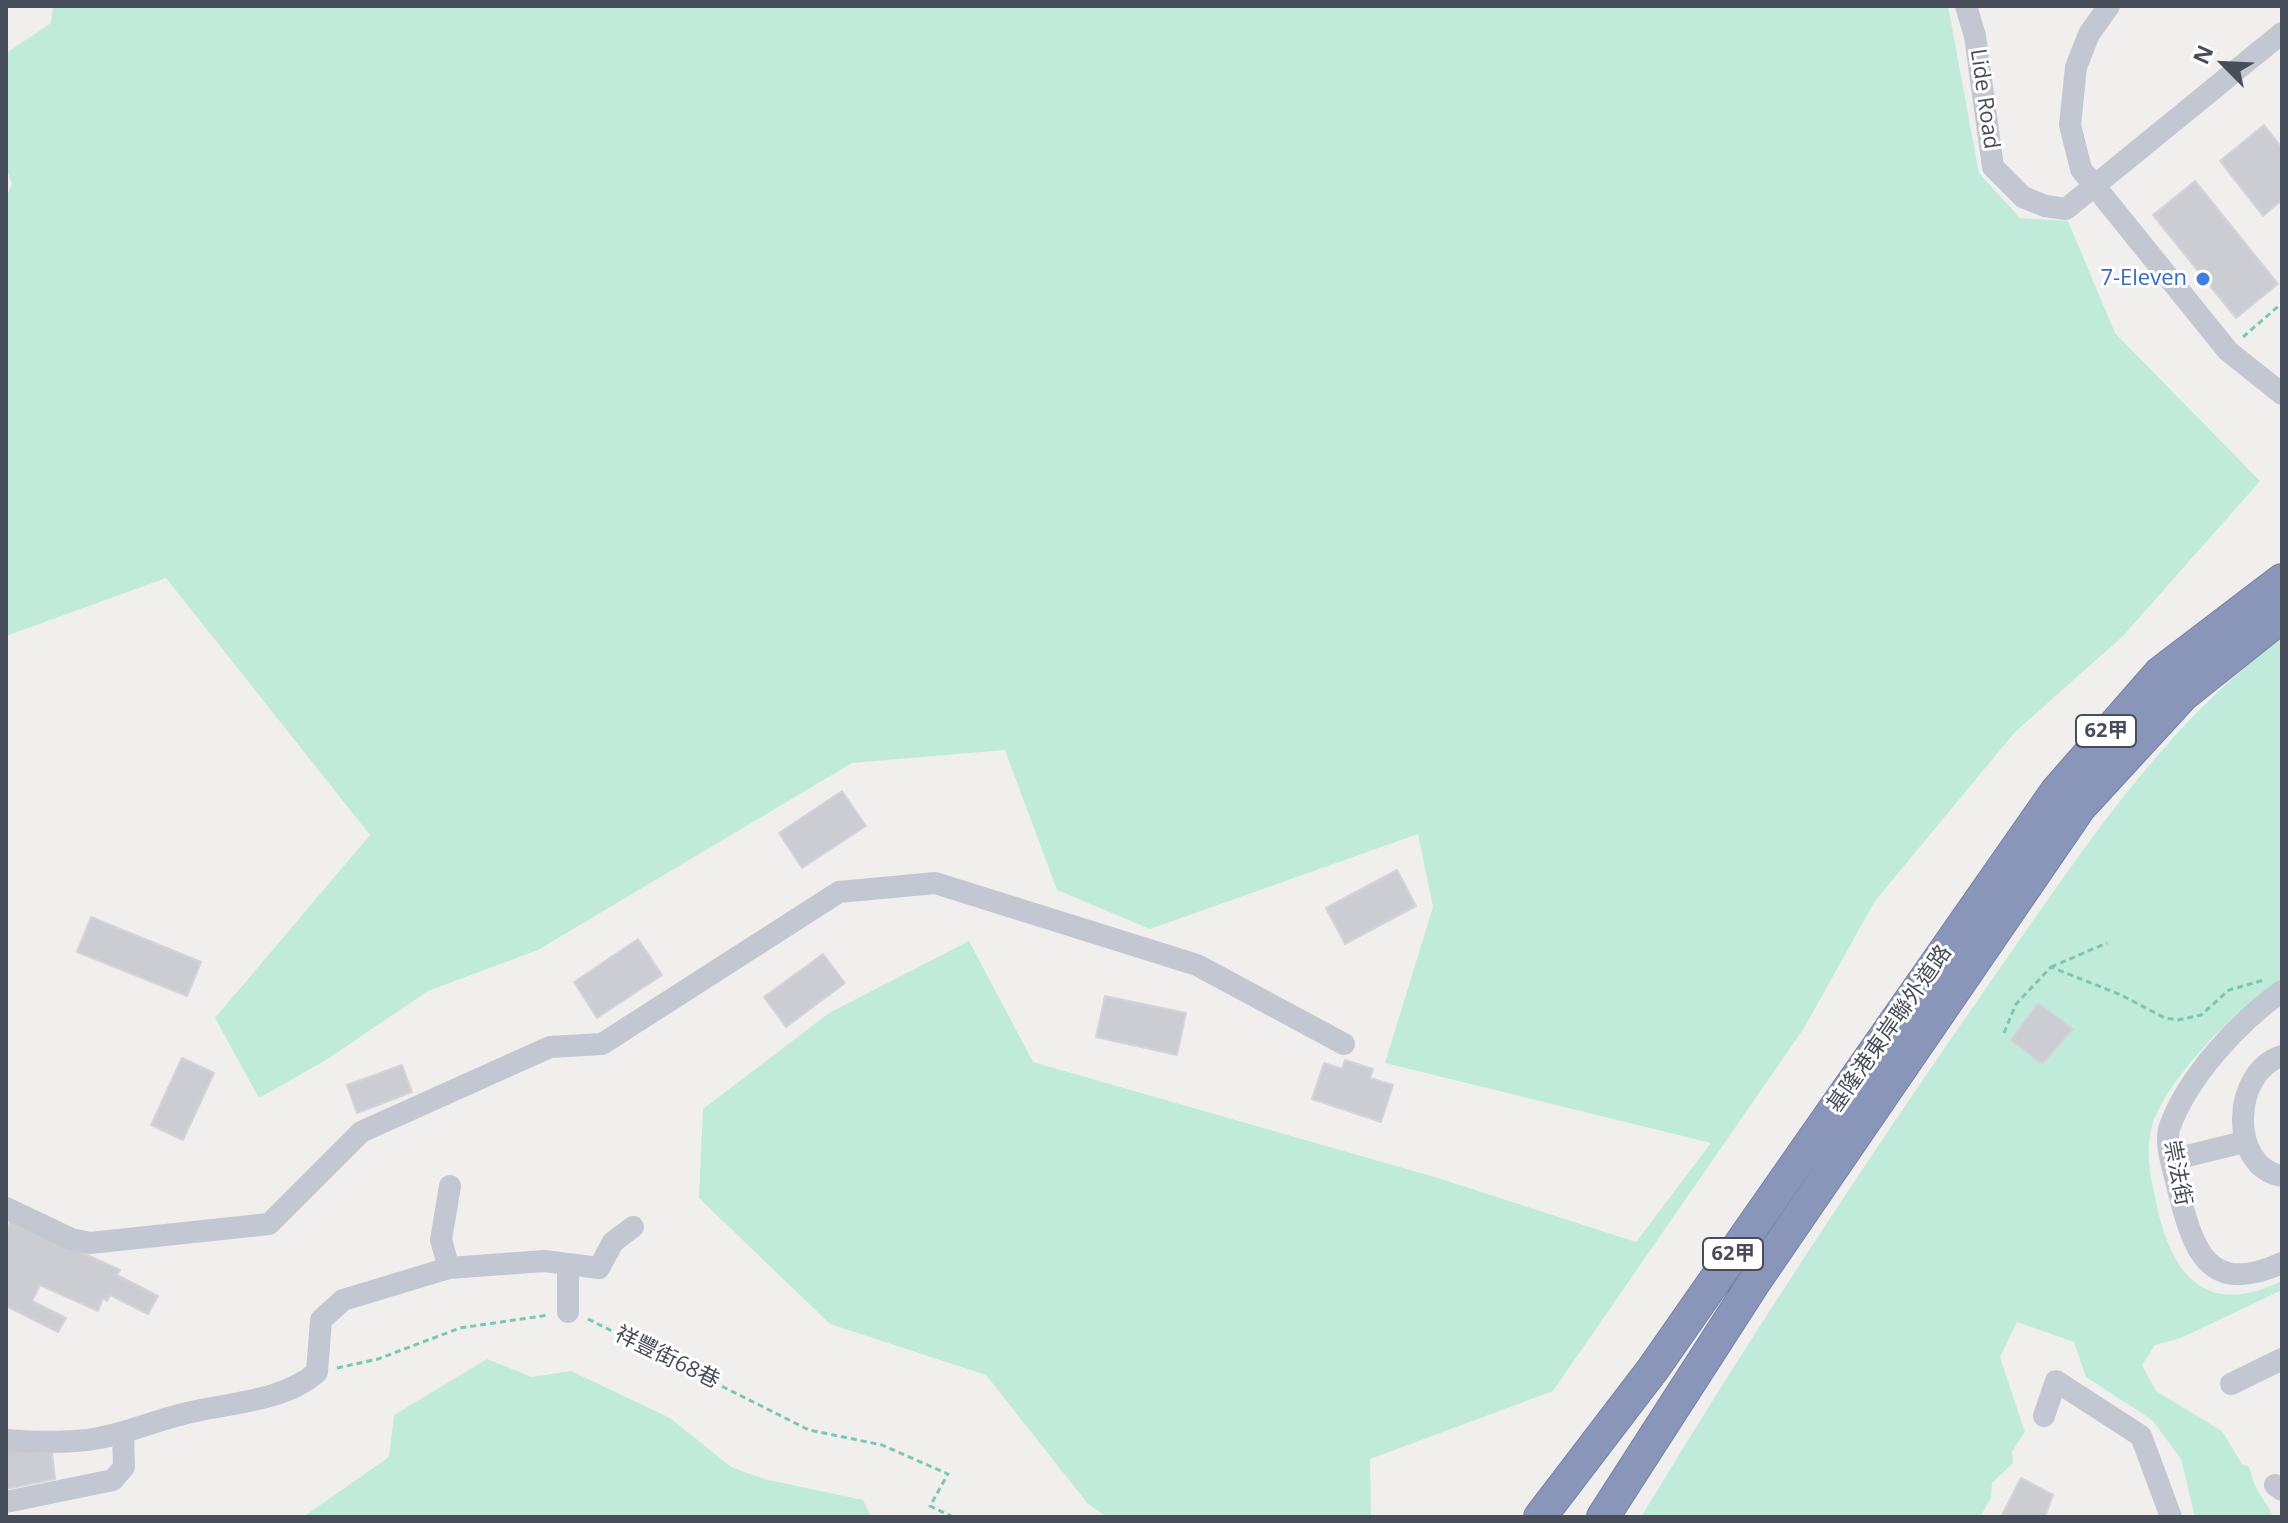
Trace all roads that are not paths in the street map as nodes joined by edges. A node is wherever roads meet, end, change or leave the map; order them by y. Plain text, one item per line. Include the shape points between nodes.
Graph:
1 (1966, 6) edge
2 (2109, 6) edge
3 (2282, 33) edge
4 (2093, 187) junction
5 (2282, 394) edge
6 (2282, 580) edge
7 (2282, 616) edge
8 (2068, 800) junction
9 (2276, 987) edge
10 (1344, 1044) dead end
11 (2280, 1063) edge
12 (1867, 1090) junction
13 (2244, 1142) junction
14 (2171, 1160) junction
15 (2282, 1176) edge
16 (450, 1186) dead end
17 (6, 1208) edge
18 (633, 1227) dead end
19 (2282, 1263) edge
20 (568, 1264) junction
21 (449, 1268) junction
22 (568, 1312) road end
23 (2282, 1359) edge
24 (2231, 1384) dead end
25 (2044, 1416) dead end
26 (123, 1434) junction
27 (6, 1440) edge
28 (6, 1502) edge
29 (1540, 1517) edge
30 (1603, 1517) edge
31 (2171, 1517) edge

1 - 4 street, Lide Road via 1993,167 2023,197 2045,206 2066,209
2 - 4 street via 2089,34 2071,98 2073,145
3 - 4 street, Lide Road
4 - 5 street via 2228,351
6 - 8 highway, 基隆港東岸聯外道路 / 62甲 via 2160,673
7 - 8 highway, 基隆港東岸聯外道路 / 62甲 via 2183,695
8 - 12 highway, 基隆港東岸聯外道路 / 62甲
9 - 14 street, 崇法街 via 2232,1032 2186,1096 2169,1128
10 - 17 street via 1197,965 935,883 839,892 602,1044 550,1047 361,1132 269,1224 90,1243
11 - 13 street via 2255,1079 2243,1106
12 - 29 highway, 基隆港東岸聯外道路 / 62甲
12 - 30 highway, 基隆港東岸聯外道路 / 62甲
13 - 14 street
13 - 15 street via 2260,1168
14 - 19 street, 崇法街 via 2191,1235 2208,1264 2233,1277
16 - 21 street via 441,1240
18 - 20 street via 613,1242 599,1268
20 - 21 street
20 - 22 street
21 - 26 street via 343,1300 321,1320 317,1372 305,1382
23 - 24 street
25 - 31 street via 2056,1381 2141,1436
26 - 27 street via 83,1441
26 - 28 street via 124,1467 113,1480

